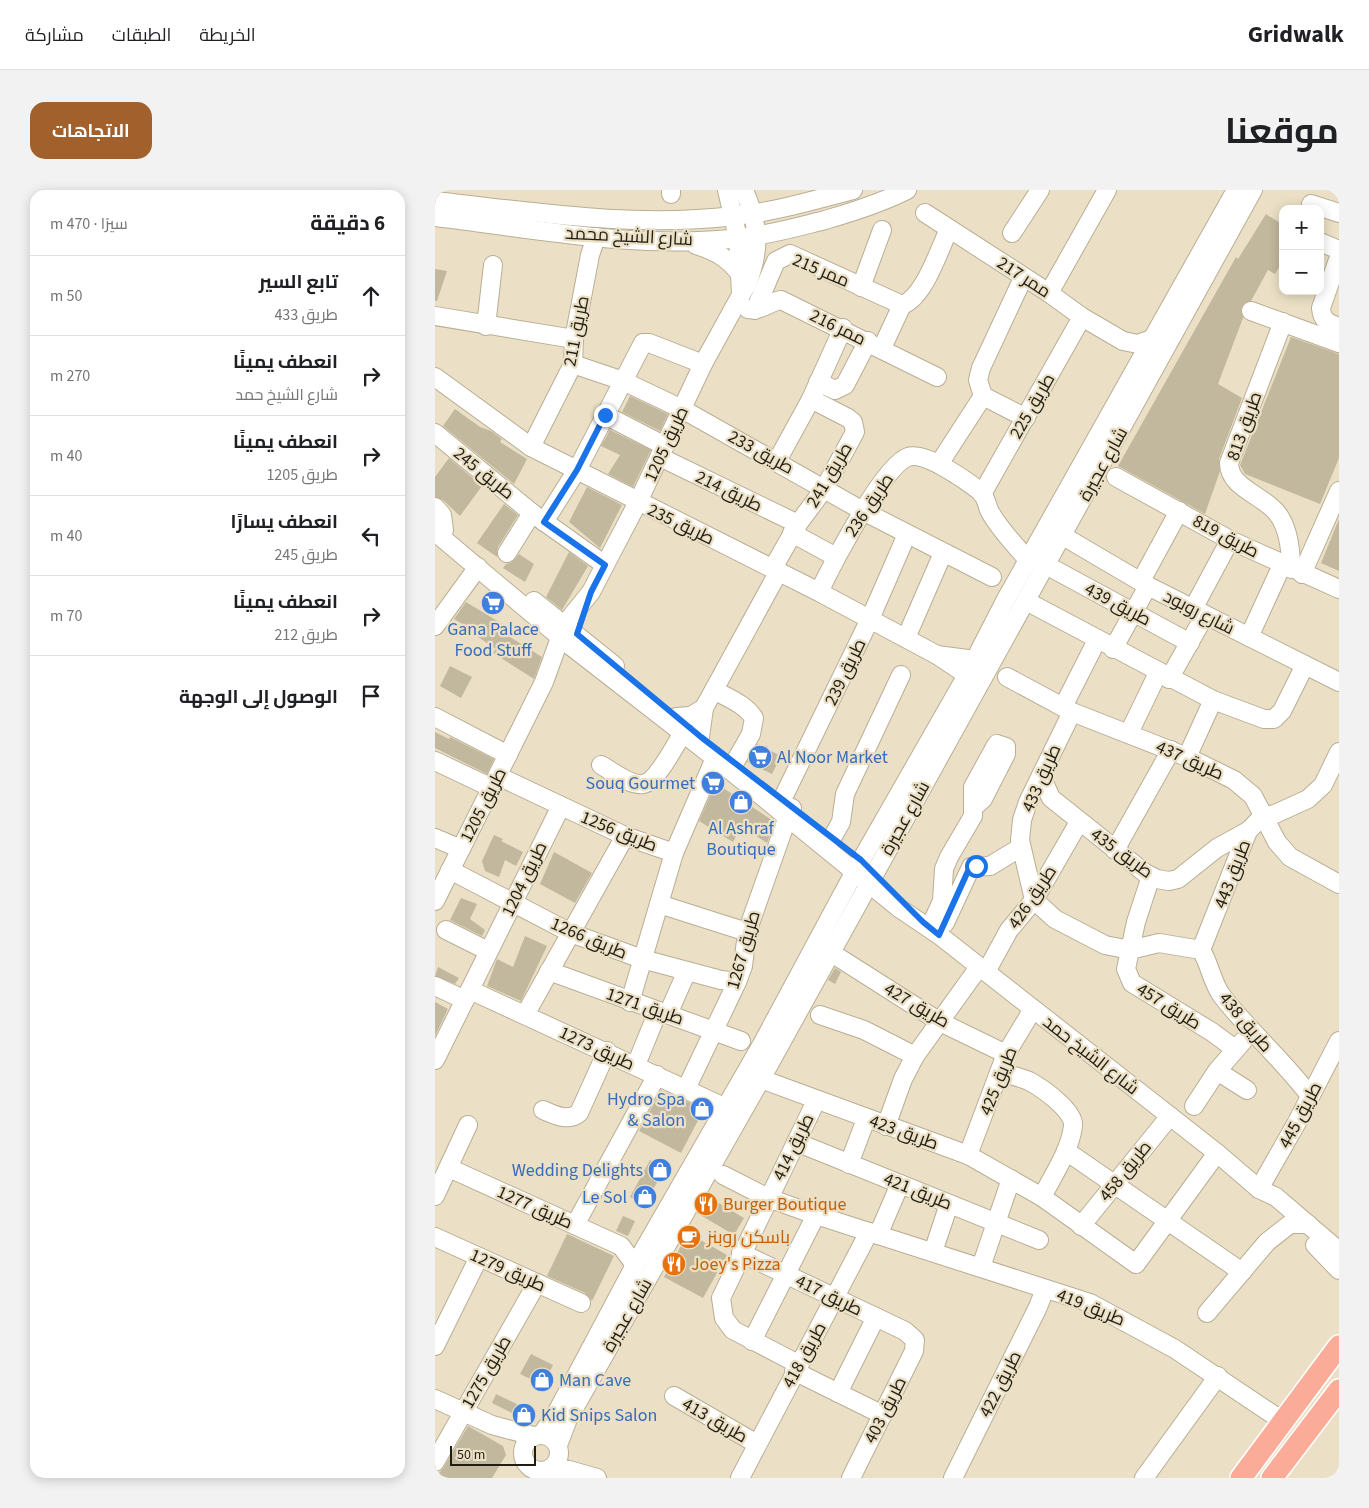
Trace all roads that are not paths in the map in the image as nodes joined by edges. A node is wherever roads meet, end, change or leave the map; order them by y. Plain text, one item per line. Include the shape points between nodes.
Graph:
1 (727, 190) edge
2 (744, 190) edge
3 (853, 190) edge
4 (907, 190) edge
5 (1040, 190) edge
6 (1236, 190) edge
7 (1253, 190) edge
8 (1099, 193) edge
9 (435, 201) edge
10 (1313, 201) edge
11 (1339, 212) edge
12 (754, 213) junction
13 (925, 213) dead end
14 (734, 216) junction
15 (435, 217) edge
16 (792, 229) junction
17 (949, 229) junction
18 (882, 230) dead end
19 (1012, 233) dead end
20 (758, 236) junction
21 (596, 237) junction
22 (738, 238) junction
23 (681, 241) junction
24 (1324, 244) edge
25 (1339, 250) edge
26 (1339, 257) edge
27 (493, 264) dead end
28 (1023, 278) junction
29 (861, 287) junction
30 (741, 290) junction
31 (1049, 293) junction
32 (902, 305) junction
33 (755, 310) junction
34 (1251, 311) dead end
35 (435, 316) edge
36 (1082, 317) junction
37 (1283, 322) junction
38 (486, 326) junction
39 (1339, 327) edge
40 (843, 328) junction
41 (574, 339) junction
42 (1152, 339) junction
43 (1123, 341) junction
44 (1339, 343) edge
45 (875, 345) junction
46 (1138, 363) junction
47 (573, 364) junction
48 (703, 364) junction
49 (435, 377) edge
50 (937, 377) dead end
51 (623, 381) junction
52 (818, 382) junction
53 (983, 396) junction
54 (811, 399) junction
55 (682, 409) junction
56 (605, 415) junction
57 (1026, 418) junction
58 (435, 433) edge
59 (531, 447) junction
60 (662, 452) junction
61 (777, 461) junction
62 (1105, 461) junction
63 (939, 464) junction
64 (577, 470) junction
65 (1116, 477) junction
66 (1090, 487) junction
67 (824, 489) junction
68 (1339, 491) edge
69 (982, 494) junction
70 (638, 502) junction
71 (435, 507) edge
72 (863, 511) junction
73 (1179, 511) junction
74 (538, 517) junction
75 (438, 528) edge
76 (795, 529) junction
77 (907, 534) junction
78 (1063, 536) junction
79 (1230, 540) junction
80 (507, 553) dead end
81 (943, 553) junction
82 (836, 557) junction
83 (1028, 560) junction
84 (605, 565) junction
85 (1046, 565) junction
86 (478, 568) junction
87 (1291, 569) junction
88 (776, 570) junction
89 (992, 577) junction
90 (1015, 582) junction
91 (1145, 584) junction
92 (1339, 589) edge
93 (819, 592) junction
94 (1005, 601) junction
95 (1026, 601) junction
96 (1132, 612) junction
97 (1199, 612) junction
98 (438, 615) edge
99 (870, 619) junction
100 (569, 636) junction
101 (1249, 637) junction
102 (906, 638) junction
103 (1097, 640) junction
104 (1190, 643) junction
105 (1113, 649) junction
106 (996, 657) junction
107 (1305, 665) junction
108 (971, 668) junction
109 (986, 674) junction
110 (901, 675) dead end
111 (1164, 676) junction
112 (1007, 677) junction
113 (1339, 682) edge
114 (714, 690) junction
115 (1213, 700) junction
116 (704, 708) junction
117 (1067, 709) junction
118 (435, 717) edge
119 (679, 725) junction
120 (1129, 734) junction
121 (701, 737) junction
122 (1339, 752) edge
123 (1179, 753) junction
124 (508, 755) junction
125 (715, 758) junction
126 (435, 762) edge
127 (735, 762) junction
128 (601, 765) dead end
129 (1041, 776) junction
130 (495, 782) junction
131 (1051, 798) junction
132 (1028, 802) junction
133 (561, 806) junction
134 (974, 806) dead end
135 (785, 808) junction
136 (1263, 816) junction
137 (1079, 822) junction
138 (1248, 831) junction
139 (625, 836) junction
140 (435, 838) edge
141 (832, 838) junction
142 (1021, 847) junction
143 (1217, 848) junction
144 (461, 849) junction
145 (1115, 850) junction
146 (674, 853) junction
147 (858, 866) junction
148 (1235, 868) junction
149 (450, 870) junction
150 (1151, 876) junction
151 (871, 878) junction
152 (1339, 884) edge
153 (435, 899) edge
154 (1034, 900) junction
155 (512, 903) junction
156 (659, 904) junction
157 (931, 928) junction
158 (445, 930) dead end
159 (747, 932) junction
160 (571, 933) junction
161 (1130, 950) junction
162 (1201, 950) junction
163 (489, 951) junction
164 (830, 952) junction
165 (643, 960) junction
166 (982, 969) junction
167 (549, 971) junction
168 (687, 972) junction
169 (737, 982) junction
170 (435, 986) edge
171 (467, 995) junction
172 (630, 1002) junction
173 (1033, 1009) junction
174 (663, 1012) junction
175 (525, 1015) junction
176 (820, 1015) dead end
177 (940, 1022) junction
178 (714, 1030) junction
179 (1251, 1031) junction
180 (741, 1041) dead end
181 (1339, 1041) edge
182 (1235, 1049) junction
183 (607, 1051) junction
184 (1006, 1054) junction
185 (915, 1056) junction
186 (435, 1060) edge
187 (636, 1065) junction
188 (1217, 1071) junction
189 (999, 1072) junction
190 (657, 1075) junction
191 (761, 1079) junction
192 (686, 1089) junction
193 (1247, 1090) dead end
194 (1310, 1096) junction
195 (816, 1101) junction
196 (1194, 1106) dead end
197 (724, 1107) junction
198 (543, 1110) dead end
199 (1170, 1116) junction
200 (866, 1119) junction
201 (468, 1125) dead end
202 (886, 1126) junction
203 (796, 1142) junction
204 (1066, 1151) junction
205 (1217, 1153) junction
206 (968, 1156) junction
207 (849, 1164) junction
208 (717, 1165) junction
209 (449, 1168) junction
210 (1011, 1179) junction
211 (1114, 1183) junction
212 (900, 1184) junction
213 (1259, 1189) junction
214 (435, 1196) edge
215 (1042, 1197) junction
216 (768, 1198) junction
217 (949, 1204) junction
218 (816, 1215) junction
219 (998, 1222) junction
220 (1168, 1222) junction
221 (1290, 1224) junction
222 (1308, 1224) junction
223 (575, 1225) junction
224 (1081, 1226) junction
225 (874, 1233) junction
226 (435, 1238) edge
227 (1039, 1240) dead end
228 (648, 1244) junction
229 (621, 1246) junction
230 (1339, 1250) edge
231 (933, 1252) junction
232 (741, 1253) junction
233 (479, 1257) junction
234 (635, 1265) junction
235 (981, 1267) junction
236 (1339, 1270) edge
237 (1242, 1272) junction
238 (786, 1274) junction
239 (537, 1283) junction
240 (1045, 1289) junction
241 (835, 1298) junction
242 (581, 1304) dead end
243 (442, 1313) edge
244 (1207, 1313) dead end
245 (876, 1317) junction
246 (915, 1340) joint
247 (753, 1341) junction
248 (435, 1346) edge
249 (1339, 1346) edge
250 (796, 1368) junction
251 (1218, 1376) junction
252 (1339, 1390) edge
253 (839, 1393) junction
254 (673, 1396) dead end
255 (435, 1398) edge
256 (1339, 1403) edge
257 (463, 1412) junction
258 (883, 1415) junction
259 (1319, 1415) junction
260 (1284, 1422) junction
261 (492, 1425) junction
262 (538, 1435) junction
263 (757, 1444) junction
264 (559, 1446) junction
265 (435, 1462) edge
266 (523, 1465) edge
267 (549, 1474) edge
268 (595, 1477) edge
269 (739, 1478) edge
270 (851, 1478) edge
271 (953, 1478) edge
272 (1144, 1478) edge
273 (1241, 1478) edge
274 (1272, 1478) edge

1 - 14 street
2 - 12 street, طريق 1205
3 - 12 street, شارع الشيخ محمد
4 - 16 street, شارع الشيخ محمد
5 - 19 street, ممر 217
6 - 42 street, شارع عجيرة
7 - 62 street, شارع عجيرة
8 - 31 street
9 - 14 street, شارع الشيخ محمد via 599,220 670,221
10 - 11 street
12 - 14 street, شارع الشيخ محمد
12 - 20 street, طريق 1205
13 - 17 street, ممر 217
14 - 22 street
15 - 21 street, شارع الشيخ محمد
16 - 20 street, شارع الشيخ محمد
16 - 30 street
17 - 28 street, ممر 217
17 - 32 street via 920,290 911,302
18 - 29 street, ممر 215
20 - 22 street, شارع الشيخ محمد
20 - 30 street, طريق 1205 via 752,272
21 - 23 street, شارع الشيخ محمد
21 - 41 street, طريق 211
22 - 23 street, شارع الشيخ محمد
22 - 30 street
23 - 30 street via 727,258
24 - 25 street
26 - 39 street via 1321,308 1321,316 1326,323
27 - 38 street
28 - 31 street, ممر 217
28 - 53 street via 981,368 978,380
29 - 32 street, ممر 215
29 - 33 street, ممر 215 via 790,254 776,261
30 - 33 street, ممر 216
30 - 48 street, طريق 1205
31 - 36 street, ممر 217
32 - 45 street
33 - 40 street, ممر 216 via 781,300
34 - 37 street
35 - 38 street
36 - 43 street, ممر 217
36 - 57 street, طريق 225
37 - 44 street
37 - 87 street, طريق 813 via 1229,463 1229,471 1241,486 1268,503 1279,515 1291,548
38 - 41 street
40 - 45 street, ممر 216
40 - 52 street
41 - 47 street, طريق 211
42 - 43 street via 1139,344
42 - 46 street, شارع عجيرة
43 - 46 street, ممر 217
45 - 50 street, ممر 216
45 - 52 street via 845,385 835,390
46 - 83 street, شارع عجيرة
47 - 51 street, طريق 233
47 - 59 street, طريق 211
48 - 51 street via 643,343
48 - 55 street, طريق 1205
49 - 59 street, طريق 235
51 - 55 street, طريق 233
51 - 56 street
52 - 54 street
53 - 57 street
53 - 63 street
54 - 61 street
54 - 67 street, طريق 241 via 848,418 855,427
55 - 60 street, طريق 1205
55 - 61 street, طريق 233
56 - 60 street, طريق 214
56 - 64 street
57 - 69 street, طريق 225
58 - 74 street, طريق 245
59 - 64 street, طريق 235
60 - 70 street, طريق 1205
60 - 76 street, طريق 214
61 - 67 street, طريق 233
62 - 65 street, طريق 819
62 - 66 street, شارع عجيرة
63 - 69 street
63 - 72 street, طريق 236 via 918,455 906,457 897,464
64 - 70 street, طريق 235
64 - 74 street
65 - 66 street
65 - 73 street, طريق 819
66 - 78 street, شارع عجيرة
67 - 72 street, طريق 233
67 - 76 street, طريق 241
68 - 87 street
69 - 83 street via 990,512
70 - 84 street, طريق 1205
70 - 88 street, طريق 235
71 - 75 street via 442,515
72 - 77 street, طريق 233
72 - 82 street, طريق 236
73 - 79 street, طريق 819
73 - 91 street
74 - 80 street
74 - 84 street, طريق 245
75 - 86 street, شارع الشيخ حمد
75 - 100 street, شارع الشيخ حمد
76 - 82 street, طريق 236
76 - 88 street, طريق 241
77 - 81 street, طريق 233
77 - 99 street, طريق 239
78 - 85 street, شارع عجيرة
78 - 91 street, شارع روبود
79 - 87 street, طريق 819
79 - 97 street
81 - 89 street, طريق 233
81 - 102 street
82 - 93 street, طريق 236
83 - 90 street, شارع عجيرة
84 - 100 street, طريق 1205
85 - 95 street, شارع عجيرة
85 - 96 street, طريق 439
86 - 98 street
86 - 100 street, شارع الشيخ حمد
87 - 92 street, طريق 819
87 - 101 street
88 - 93 street, طريق 235
88 - 114 street, طريق 241
89 - 90 street, طريق 233
89 - 94 street
90 - 94 street, شارع عجيرة
91 - 96 street
91 - 97 street, شارع روبود
93 - 99 street, طريق 235
94 - 108 street, شارع عجيرة
95 - 103 street
95 - 106 street, شارع عجيرة
96 - 104 street, طريق 439
96 - 105 street
97 - 101 street, شارع روبود
97 - 104 street
99 - 102 street, طريق 235
99 - 135 street, طريق 239
100 - 119 street, شارع الشيخ حمد
100 - 124 street, طريق 1205
101 - 107 street, شارع روبود
102 - 108 street, طريق 235
103 - 105 street
103 - 117 street, طريق 433
104 - 111 street
105 - 111 street
106 - 109 street, شارع عجيرة
106 - 112 street
107 - 113 street, شارع روبود
107 - 115 street via 1282,711 1274,719 1264,719
108 - 147 street, شارع عجيرة
109 - 112 street, طريق 437
109 - 151 street, شارع عجيرة
110 - 141 street via 845,794 841,822
111 - 115 street
111 - 120 street
112 - 117 street, طريق 437
114 - 116 street, طريق 241
114 - 127 street via 741,704 754,718 751,734
115 - 123 street
116 - 119 street
116 - 121 street, طريق 241
117 - 120 street, طريق 437
117 - 129 street, طريق 433
118 - 124 street
119 - 121 street, شارع الشيخ حمد
119 - 125 street, شارع الشيخ حمد
119 - 128 street via 660,770 652,780 644,784 633,783
120 - 123 street, طريق 437
121 - 127 street, شارع الشيخ حمد
122 - 136 street, طريق 443 via 1323,785 1307,799
123 - 136 street, طريق 437 via 1234,780 1253,796
123 - 145 street
124 - 130 street, طريق 1205
125 - 135 street, شارع الشيخ حمد
125 - 146 street, طريق 1256
126 - 130 street, طريق 1256
127 - 135 street, شارع الشيخ حمد
129 - 131 street, طريق 435
129 - 132 street, طريق 433
130 - 133 street, طريق 1256
130 - 144 street, طريق 1205
131 - 132 street
131 - 137 street, طريق 435
132 - 142 street, طريق 433
133 - 139 street, طريق 1256
133 - 155 street, طريق 1204
134 - 157 street via 973,816 947,863 942,902
135 - 141 street, شارع الشيخ حمد
135 - 147 street, شارع الشيخ حمد
135 - 159 street, طريق 1267
136 - 138 street, طريق 443
136 - 152 street, طريق 437 via 1277,842 1290,857
137 - 145 street, طريق 435
137 - 154 street, طريق 426
138 - 143 street, طريق 435
138 - 148 street, طريق 443
139 - 146 street, طريق 1256
139 - 160 street
140 - 144 street
141 - 147 street, شارع الشيخ حمد
142 - 154 street, طريق 433
142 - 157 street via 990,866 976,866 968,871
143 - 148 street via 1232,857
143 - 150 street, طريق 435 via 1179,879 1169,881
144 - 149 street, طريق 1205
145 - 150 street, طريق 435
146 - 156 street
147 - 151 street, شارع الشيخ حمد
147 - 197 street, شارع عجيرة via 761,1046
148 - 162 street, طريق 443
149 - 153 street, طريق 1205
149 - 155 street, طريق 1266
150 - 161 street, طريق 457
151 - 157 street, شارع الشيخ حمد via 899,908
151 - 164 street, شارع عجيرة
154 - 161 street via 1055,919 1105,945
154 - 166 street, طريق 426
155 - 160 street, طريق 1266
155 - 163 street, طريق 1204
156 - 159 street
156 - 165 street
157 - 166 street, شارع الشيخ حمد
158 - 163 street
159 - 169 street, طريق 1267 via 743,966
160 - 165 street, طريق 1266
160 - 167 street
161 - 162 street via 1159,943
161 - 182 street, طريق 457 via 1126,969 1132,983
162 - 179 street, طريق 438 via 1220,994
163 - 171 street, طريق 1204
164 - 177 street, طريق 427
164 - 191 street, شارع عجيرة
165 - 168 street, طريق 1266
165 - 172 street
166 - 173 street, شارع الشيخ حمد
166 - 177 street, طريق 426
167 - 172 street, طريق 1271
167 - 175 street
168 - 169 street, طريق 1266
168 - 174 street
169 - 178 street, طريق 1267
170 - 171 street, طريق 1273
171 - 175 street, طريق 1273
171 - 186 street, طريق 1204
172 - 174 street, طريق 1271
173 - 184 street, طريق 425
173 - 199 street, شارع الشيخ حمد
174 - 178 street, طريق 1271
174 - 187 street
175 - 183 street, طريق 1273
176 - 185 street via 864,1030
177 - 184 street, طريق 427
177 - 185 street, طريق 426
178 - 180 street, طريق 1271
178 - 192 street, طريق 1267
179 - 182 street
179 - 194 street, طريق 438
181 - 194 street, طريق 445
182 - 188 street
183 - 187 street, طريق 1273
183 - 198 street via 579,1113 567,1118
184 - 189 street, طريق 425
185 - 202 street, طريق 426
187 - 190 street, طريق 1273
188 - 193 street
188 - 196 street
189 - 204 street via 1028,1081 1043,1090 1072,1116 1073,1125
189 - 206 street, طريق 425
190 - 192 street, طريق 1273
190 - 223 street
191 - 195 street, طريق 423
191 - 208 street, شارع عجيرة
192 - 197 street, طريق 1273
194 - 213 street, طريق 445
195 - 200 street, طريق 423
195 - 203 street, طريق 414
197 - 228 street, شارع عجيرة
199 - 205 street, شارع الشيخ حمد
199 - 211 street, طريق 458
200 - 202 street, طريق 423
200 - 207 street
201 - 209 street
202 - 206 street, طريق 423
203 - 207 street, طريق 421
203 - 216 street, طريق 414
204 - 211 street
204 - 215 street
205 - 213 street, شارع الشيخ حمد
205 - 220 street
206 - 210 street, طريق 423
207 - 212 street, طريق 421
208 - 216 street, طريق 419
208 - 264 street, شارع عجيرة via 568,1419
209 - 214 street
209 - 223 street, طريق 1277
210 - 215 street, طريق 423
210 - 219 street
211 - 220 street
211 - 224 street, طريق 458
212 - 217 street, طريق 421
212 - 225 street
213 - 221 street, شارع الشيخ حمد via 1267,1205
213 - 222 street, شارع الشيخ حمد via 1277,1197
215 - 224 street, طريق 423
216 - 218 street, طريق 419
216 - 232 street, طريق 414
217 - 219 street, طريق 421
217 - 231 street
218 - 225 street, طريق 419
218 - 238 street
219 - 227 street, طريق 421
219 - 235 street
220 - 224 street, طريق 423 via 1136,1264
220 - 237 street
221 - 222 street
221 - 236 street, شارع الشيخ حمد via 1331,1259
221 - 237 street via 1267,1242
222 - 230 street, شارع الشيخ حمد
223 - 229 street, طريق 1277
225 - 231 street, طريق 419
225 - 241 street, طريق 418
226 - 233 street, طريق 1279
228 - 229 street, طريق 1277
228 - 234 street, شارع عجيرة
229 - 234 street, طريق 1277
231 - 235 street, طريق 419
232 - 238 street, طريق 417
232 - 247 street, طريق 414 via 721,1298 724,1318 733,1330
233 - 239 street, طريق 1279
233 - 243 street
234 - 262 street, شارع عجيرة via 557,1412
235 - 240 street, طريق 419
237 - 244 street
238 - 241 street, طريق 417
238 - 247 street
239 - 242 street, طريق 1279
239 - 257 street, طريق 1275
240 - 251 street, طريق 419 via 1090,1303
240 - 271 street, طريق 422
241 - 245 street, طريق 417
241 - 250 street, طريق 418
243 - 248 street
245 - 246 street, طريق 417 via 905,1331
245 - 253 street
246 - 258 street, طريق 403 via 914,1351
247 - 250 street
249 - 260 main road
250 - 253 street
250 - 263 street, طريق 418
251 - 260 street, طريق 419
251 - 272 street
252 - 259 main road
253 - 258 street
254 - 263 street, طريق 413
255 - 257 street
256 - 259 main road
257 - 261 street
257 - 265 street, طريق 1275
258 - 270 street, طريق 403
259 - 274 main road
260 - 273 main road
261 - 262 street
261 - 266 street
262 - 264 street via 554,1439
262 - 266 street via 525,1444
263 - 269 street, طريق 418
264 - 267 street via 558,1460
264 - 268 street via 569,1459
266 - 267 street
267 - 268 street

